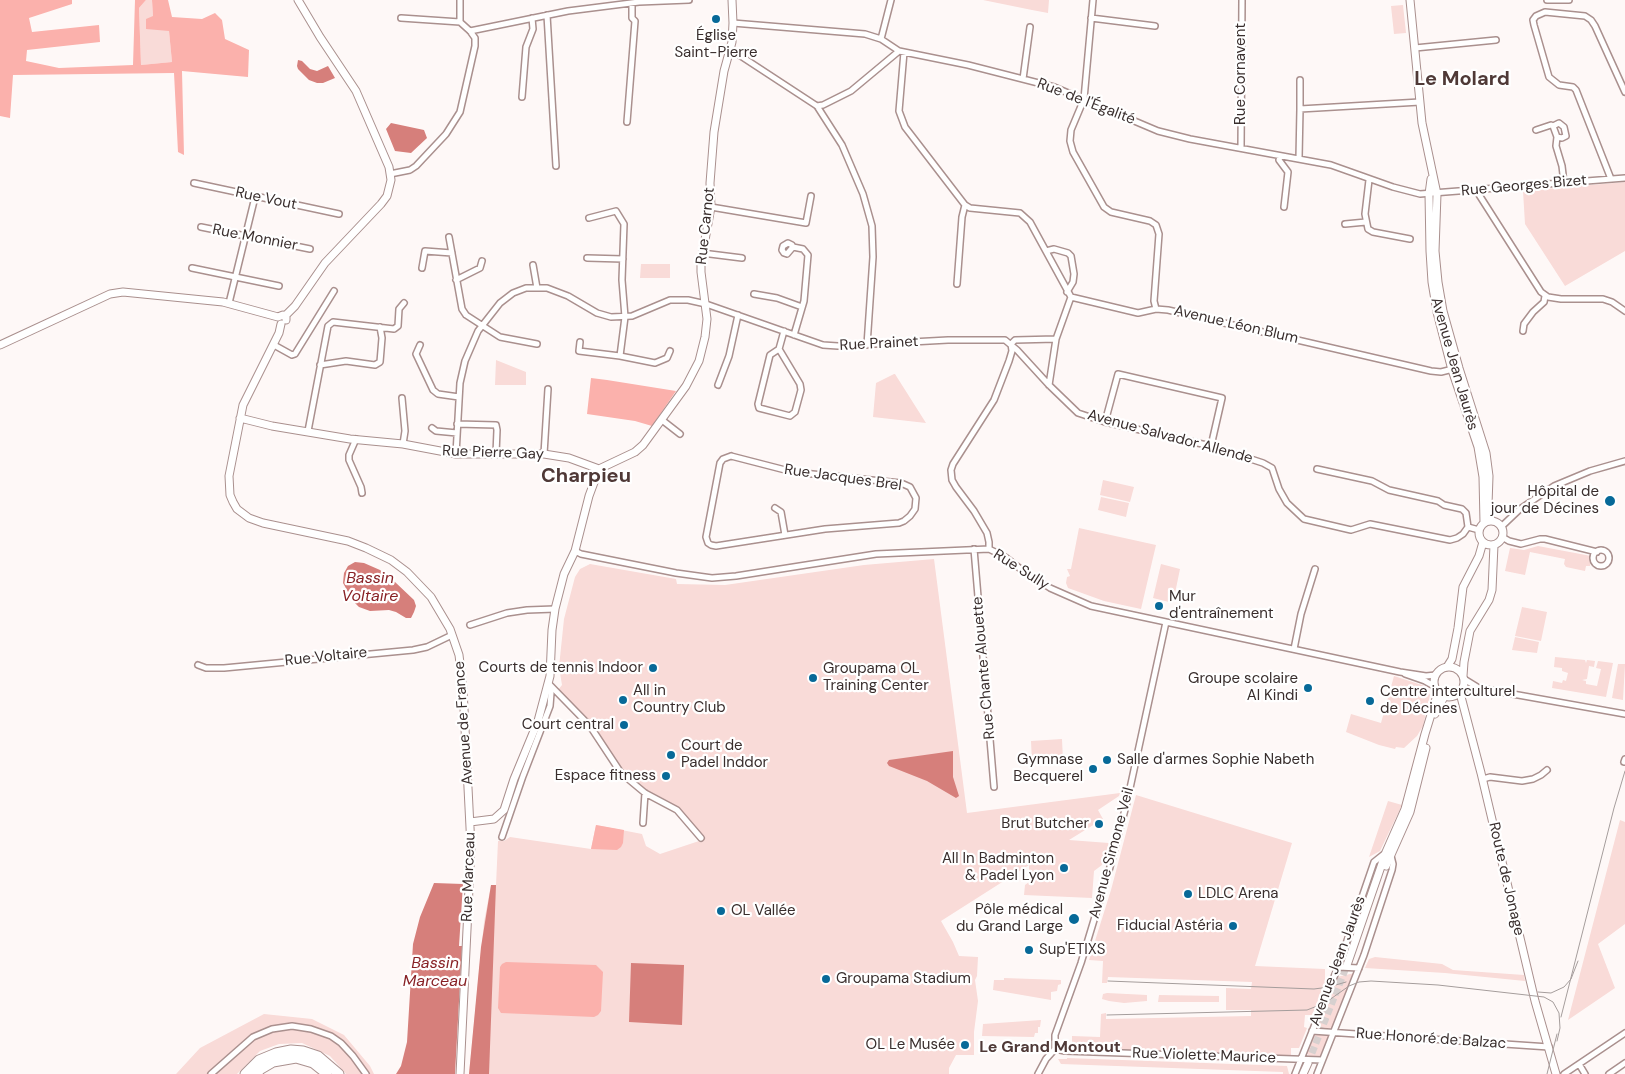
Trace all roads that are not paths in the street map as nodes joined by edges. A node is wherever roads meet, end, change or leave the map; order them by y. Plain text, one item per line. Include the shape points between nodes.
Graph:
1 (298, 0) edge
2 (460, 0) edge
3 (689, 0) edge
4 (732, 0) edge
5 (891, 0) edge
6 (1092, 0) edge
7 (1242, 0) edge
8 (1410, 0) edge
9 (1547, 0) edge
10 (1569, 0) edge
11 (632, 3) junction
12 (547, 16) junction
13 (401, 18) dead end
14 (532, 18) junction
15 (1091, 18) junction
16 (460, 22) junction
17 (733, 23) junction
18 (1155, 26) dead end
19 (1030, 27) dead end
20 (470, 31) junction
21 (880, 39) junction
22 (1496, 40) dead end
23 (1415, 48) junction
24 (730, 49) junction
25 (902, 52) junction
26 (1023, 79) junction
27 (1300, 80) dead end
28 (1625, 92) edge
29 (522, 97) dead end
30 (1084, 99) junction
31 (1420, 102) junction
32 (817, 106) junction
33 (1300, 109) junction
34 (627, 122) dead end
35 (1553, 126) junction
36 (1536, 130) dead end
37 (1558, 137) junction
38 (1241, 148) junction
39 (1280, 156) junction
40 (1299, 158) junction
41 (556, 166) dead end
42 (1432, 173) junction
43 (390, 174) junction
44 (1625, 178) edge
45 (1611, 179) junction
46 (1369, 180) junction
47 (194, 183) dead end
48 (1564, 183) junction
49 (1476, 190) junction
50 (1429, 194) junction
51 (1437, 194) junction
52 (811, 196) dead end
53 (254, 197) junction
54 (965, 205) junction
55 (711, 207) junction
56 (1284, 207) dead end
57 (339, 214) dead end
58 (589, 218) dead end
59 (1366, 222) junction
60 (1344, 224) dead end
61 (200, 227) dead end
62 (245, 237) junction
63 (449, 237) dead end
64 (1410, 239) dead end
65 (793, 247) dead end
66 (310, 249) dead end
67 (1046, 252) junction
68 (452, 253) junction
69 (702, 253) junction
70 (587, 258) dead end
71 (742, 258) dead end
72 (623, 259) junction
73 (482, 261) dead end
74 (533, 265) dead end
75 (192, 268) dead end
76 (422, 268) dead end
77 (235, 277) junction
78 (456, 280) junction
79 (957, 284) dead end
80 (279, 286) dead end
81 (537, 288) junction
82 (334, 292) dead end
83 (1067, 292) junction
84 (754, 294) dead end
85 (1545, 296) junction
86 (1072, 297) junction
87 (230, 303) junction
88 (404, 303) dead end
89 (706, 304) junction
90 (802, 306) junction
91 (1156, 309) junction
92 (1625, 311) edge
93 (738, 315) junction
94 (625, 317) junction
95 (282, 319) junction
96 (482, 326) junction
97 (380, 327) junction
98 (784, 331) junction
99 (1523, 331) dead end
100 (794, 335) junction
101 (1056, 339) junction
102 (580, 342) dead end
103 (420, 344) dead end
104 (537, 344) dead end
105 (1011, 344) junction
106 (0, 345) edge
107 (274, 345) junction
108 (867, 345) junction
109 (779, 349) junction
110 (670, 351) dead end
111 (620, 356) junction
112 (320, 366) junction
113 (1456, 369) junction
114 (718, 385) dead end
115 (1049, 385) junction
116 (548, 390) dead end
117 (402, 398) dead end
118 (458, 398) junction
119 (240, 418) junction
120 (662, 420) junction
121 (1106, 422) junction
122 (457, 424) junction
123 (432, 428) dead end
124 (308, 431) junction
125 (457, 432) junction
126 (680, 434) dead end
127 (356, 439) junction
128 (403, 444) junction
129 (1211, 446) junction
130 (456, 454) junction
131 (496, 454) junction
132 (544, 454) junction
133 (1625, 461) edge
134 (599, 469) junction
135 (1317, 469) dead end
136 (362, 493) dead end
137 (775, 508) dead end
138 (1485, 525) junction
139 (1468, 527) junction
140 (1501, 527) junction
141 (785, 535) junction
142 (1502, 537) junction
143 (1483, 542) junction
144 (1494, 545) junction
145 (974, 550) junction
146 (989, 550) junction
147 (576, 551) junction
148 (1597, 552) dead end
149 (1314, 569) dead end
150 (554, 609) junction
151 (1166, 622) junction
152 (470, 625) dead end
153 (452, 635) junction
154 (1294, 649) junction
155 (198, 665) dead end
156 (1447, 667) junction
157 (1400, 672) junction
158 (1436, 675) junction
159 (1464, 677) junction
160 (549, 684) junction
161 (1479, 688) junction
162 (1461, 691) junction
163 (1442, 693) junction
164 (1625, 715) edge
165 (1466, 716) junction
166 (1547, 770) dead end
167 (1483, 779) junction
168 (994, 787) dead end
169 (645, 793) junction
170 (470, 822) junction
171 (643, 823) dead end
172 (502, 837) dead end
173 (701, 838) dead end
174 (1388, 853) junction
175 (1353, 966) junction
176 (1338, 967) junction
177 (1312, 1031) junction
178 (1334, 1032) junction
179 (1625, 1033) edge
180 (1547, 1046) junction
181 (1055, 1049) junction
182 (264, 1058) junction
183 (1322, 1060) junction
184 (274, 1062) junction
185 (1307, 1062) junction
186 (1625, 1062) edge
187 (1579, 1064) junction
188 (211, 1074) edge
189 (245, 1074) edge
190 (251, 1074) edge
191 (256, 1074) edge
192 (260, 1074) edge
193 (327, 1074) edge
194 (339, 1074) edge
195 (366, 1074) edge
196 (460, 1074) edge
197 (1038, 1074) edge
198 (1295, 1074) edge
199 (1303, 1074) edge
200 (1308, 1074) edge
201 (1317, 1074) edge
202 (1555, 1074) edge
203 (1564, 1074) edge
204 (1585, 1074) edge
205 (1609, 1074) edge

1 - 43 street via 356,91
2 - 16 street
3 - 11 street
4 - 17 street, Rue Carnot
5 - 21 street
6 - 15 street
7 - 38 street, Rue Cornavent
8 - 23 street, Avenue Jean Jaurès
9 - 10 street
11 - 12 street
11 - 34 street via 634,21
12 - 14 street
12 - 41 street
13 - 16 street
14 - 20 street
14 - 29 street
15 - 18 street
15 - 30 street
16 - 20 street
17 - 21 street, Rue de l'Égalité via 844,31
17 - 24 street, Rue Carnot
19 - 26 street
20 - 43 street via 475,38 475,46 464,101 456,120 416,166
21 - 25 street, Rue de l'Égalité
22 - 23 street
23 - 31 street, Avenue Jean Jaurès
24 - 32 street
24 - 55 street, Rue Carnot via 713,138
25 - 26 street, Rue de l'Égalité
25 - 32 street via 851,91
25 - 54 street via 899,111 904,127
26 - 30 street, Rue de l'Égalité
27 - 33 street
28 - 45 street, Rue Georges Bizet via 1591,20 1585,16 1544,12 1536,16 1533,20 1548,77 1559,85 1576,90
30 - 38 street, Rue de l'Égalité via 1158,131
30 - 91 street via 1071,130 1073,152 1104,207 1111,212 1150,221 1160,234
31 - 33 street
31 - 42 street, Avenue Jean Jaurès
32 - 108 street via 845,151 872,226 874,257
33 - 40 street
35 - 36 street
35 - 37 street
35 - 37 street via 1559,123 1564,126 1566,136
37 - 48 street via 1556,146
38 - 39 street, Rue de l'Égalité
39 - 40 street, Rue de l'Égalité
39 - 56 street via 1279,160 1288,172
40 - 46 street, Rue de l'Égalité via 1331,164
42 - 50 street, Avenue Jean Jaurès
42 - 51 street, Avenue Jean Jaurès
43 - 95 street, Avenue de France via 390,188 381,204 325,263
44 - 45 street, Rue Georges Bizet
45 - 48 street, Rue Georges Bizet
46 - 50 street, Rue de l'Égalité
46 - 59 street
47 - 53 street, Rue Vout
48 - 49 street, Rue Georges Bizet
49 - 51 street, Rue Georges Bizet
49 - 85 street
50 - 51 street, Rue de l'Égalité
50 - 113 street, Avenue Jean Jaurès via 1432,282 1437,312
51 - 113 street, Avenue Jean Jaurès via 1438,282
52 - 55 street via 806,223
53 - 57 street, Rue Vout
53 - 62 street
54 - 67 street via 1020,213 1030,222
54 - 79 street
55 - 69 street, Rue Carnot
58 - 72 street via 616,211 624,224
59 - 60 street
59 - 64 street via 1372,232
61 - 62 street, Rue Monnier
62 - 66 street, Rue Monnier
62 - 77 street
63 - 68 street
65 - 90 street via 803,249 808,255
67 - 83 street
67 - 83 street via 1054,249 1071,256 1074,274
68 - 76 street via 425,251
68 - 78 street
69 - 71 street
69 - 89 street, Rue Carnot
70 - 72 street
72 - 94 street
73 - 78 street via 480,268
74 - 81 street
75 - 77 street
77 - 80 street
77 - 87 street
78 - 96 street via 462,310
81 - 94 street via 568,296 597,313
81 - 96 street via 513,293 500,303
82 - 107 street via 295,354
83 - 86 street
84 - 90 street
85 - 92 street via 1603,299
85 - 99 street via 1544,302 1524,324
86 - 91 street, Avenue Léon Blum via 1138,313
86 - 101 street
87 - 95 street
87 - 106 street via 123,292 110,294
88 - 97 street via 399,309 398,326 394,329
89 - 93 street, Rue Prainet
89 - 94 street, Rue Prainet via 670,300
89 - 120 street, Rue Carnot via 706,337 699,361
90 - 100 street
91 - 113 street, Avenue Léon Blum via 1431,371
93 - 98 street, Rue Prainet
93 - 114 street via 729,356
94 - 111 street
95 - 107 street, Avenue de France
96 - 104 street via 500,337
96 - 118 street via 465,361
97 - 112 street via 332,322 328,326
97 - 112 street via 380,362 374,365 346,361
98 - 100 street, Rue Prainet
98 - 109 street
100 - 108 street, Rue Prainet via 823,345
101 - 105 street, Rue Prainet via 1015,340
101 - 115 street
102 - 111 street via 580,350
103 - 118 street via 416,354 433,390
105 - 108 street, Rue Prainet via 1004,340 948,340
105 - 115 street, Avenue Salvador Allende
105 - 146 street via 1012,352 994,400 951,470 952,480 987,533
107 - 119 street, Avenue de France via 249,392
109 - 109 street via 801,390 795,412 790,416 759,408 758,404 770,356
110 - 111 street via 667,358 655,363
112 - 124 street
113 - 138 street, Avenue Jean Jaurès via 1486,453 1489,476
115 - 121 street, Avenue Salvador Allende via 1078,412
116 - 132 street
117 - 128 street
118 - 122 street
119 - 124 street, Rue Pierre Gay
119 - 153 street, Avenue de France via 228,482 237,509 264,523 348,541 385,557 407,572 431,596
120 - 126 street
120 - 134 street, Rue Carnot via 643,445
121 - 129 street, Avenue Salvador Allende
121 - 129 street via 1118,374 1222,398
122 - 125 street
122 - 131 street via 496,425
123 - 125 street
124 - 127 street, Rue Pierre Gay
125 - 130 street
127 - 128 street, Rue Pierre Gay
127 - 136 street via 349,460
128 - 130 street, Rue Pierre Gay
129 - 139 street, Avenue Salvador Allende via 1272,468 1287,503 1304,519 1351,530 1370,524 1450,540 1463,534
130 - 131 street, Rue Pierre Gay
131 - 132 street, Rue Pierre Gay
132 - 134 street, Rue Pierre Gay via 570,458
133 - 140 street via 1554,486 1520,509
134 - 147 street, Rue Marceau
135 - 139 street via 1372,481 1389,490 1462,509 1466,513
137 - 141 street via 781,512
138 - 139 street
138 - 140 street via 1497,523
138 - 143 street via 1480,537
140 - 142 street
141 - 141 street, Rue Jacques Brel via 904,521 915,509 916,498 910,487 901,483 793,472 731,456 723,459 706,537 708,542 716,546
142 - 144 street
142 - 148 street via 1521,544 1546,539
143 - 144 street
143 - 156 street via 1463,587 1452,659
144 - 159 street via 1492,590 1472,627
145 - 146 street, Rue Sully
145 - 147 street, Rue Sully via 876,554 712,578
145 - 168 street, Rue Chante Alouette
146 - 151 street, Rue Sully via 1065,596 1113,612
147 - 150 street, Rue Marceau via 564,574
149 - 154 street via 1300,614
150 - 152 street via 507,613
150 - 160 street, Rue Marceau
151 - 154 street, Rue Sully
151 - 181 street, Avenue Simone Veil via 1127,802 1085,950 1055,1035
153 - 155 street, Rue Voltaire via 413,650 224,668
153 - 170 street, Avenue de France via 462,672
154 - 157 street, Rue Sully
156 - 158 street
156 - 159 street via 1458,670
157 - 158 street, Rue Sully
157 - 163 street, Rue Sully
158 - 163 street
159 - 161 street
159 - 162 street
160 - 169 street via 590,726 621,773
160 - 170 street, Rue Marceau via 536,729 504,810 494,819
160 - 172 street, Rue Marceau via 550,706
161 - 162 street
161 - 164 street
162 - 163 street
162 - 165 street, Route de Jonage
163 - 165 street, Route de Jonage via 1461,706
163 - 174 street, Avenue Jean Jaurès via 1425,734 1405,809
165 - 167 street, Route de Jonage
166 - 167 street via 1533,779 1522,781
167 - 180 street, Route de Jonage
169 - 171 street
169 - 173 street via 677,810
170 - 196 street, Rue Marceau
174 - 175 street, Avenue Jean Jaurès
174 - 175 street, Avenue Jean Jaurès via 1392,870
174 - 176 street, Avenue Jean Jaurès via 1374,862
175 - 176 street
175 - 178 street, Avenue Jean Jaurès
176 - 177 street, Avenue Jean Jaurès
177 - 178 street, Rue Honoré de Balzac
177 - 185 street, Avenue Jean Jaurès
178 - 180 street, Rue Honoré de Balzac
178 - 183 street, Avenue Jean Jaurès
179 - 187 street
180 - 202 street, Route de Jonage
181 - 185 street, Rue Violette Maurice
181 - 197 street, Avenue Simone Veil
182 - 189 highway
182 - 190 highway
182 - 194 highway via 276,1052 303,1051 318,1056
183 - 185 street, Rue Violette Maurice
183 - 201 street, Avenue Jean Jaurès
184 - 191 highway
184 - 192 highway
184 - 193 highway via 296,1058 306,1060
185 - 198 street, Avenue Jean Jaurès
185 - 199 street, Avenue Jean Jaurès
185 - 200 street, Avenue Jean Jaurès
186 - 205 street
187 - 203 street
187 - 204 street
188 - 195 street via 253,1037 272,1029 292,1026 311,1029 341,1043

